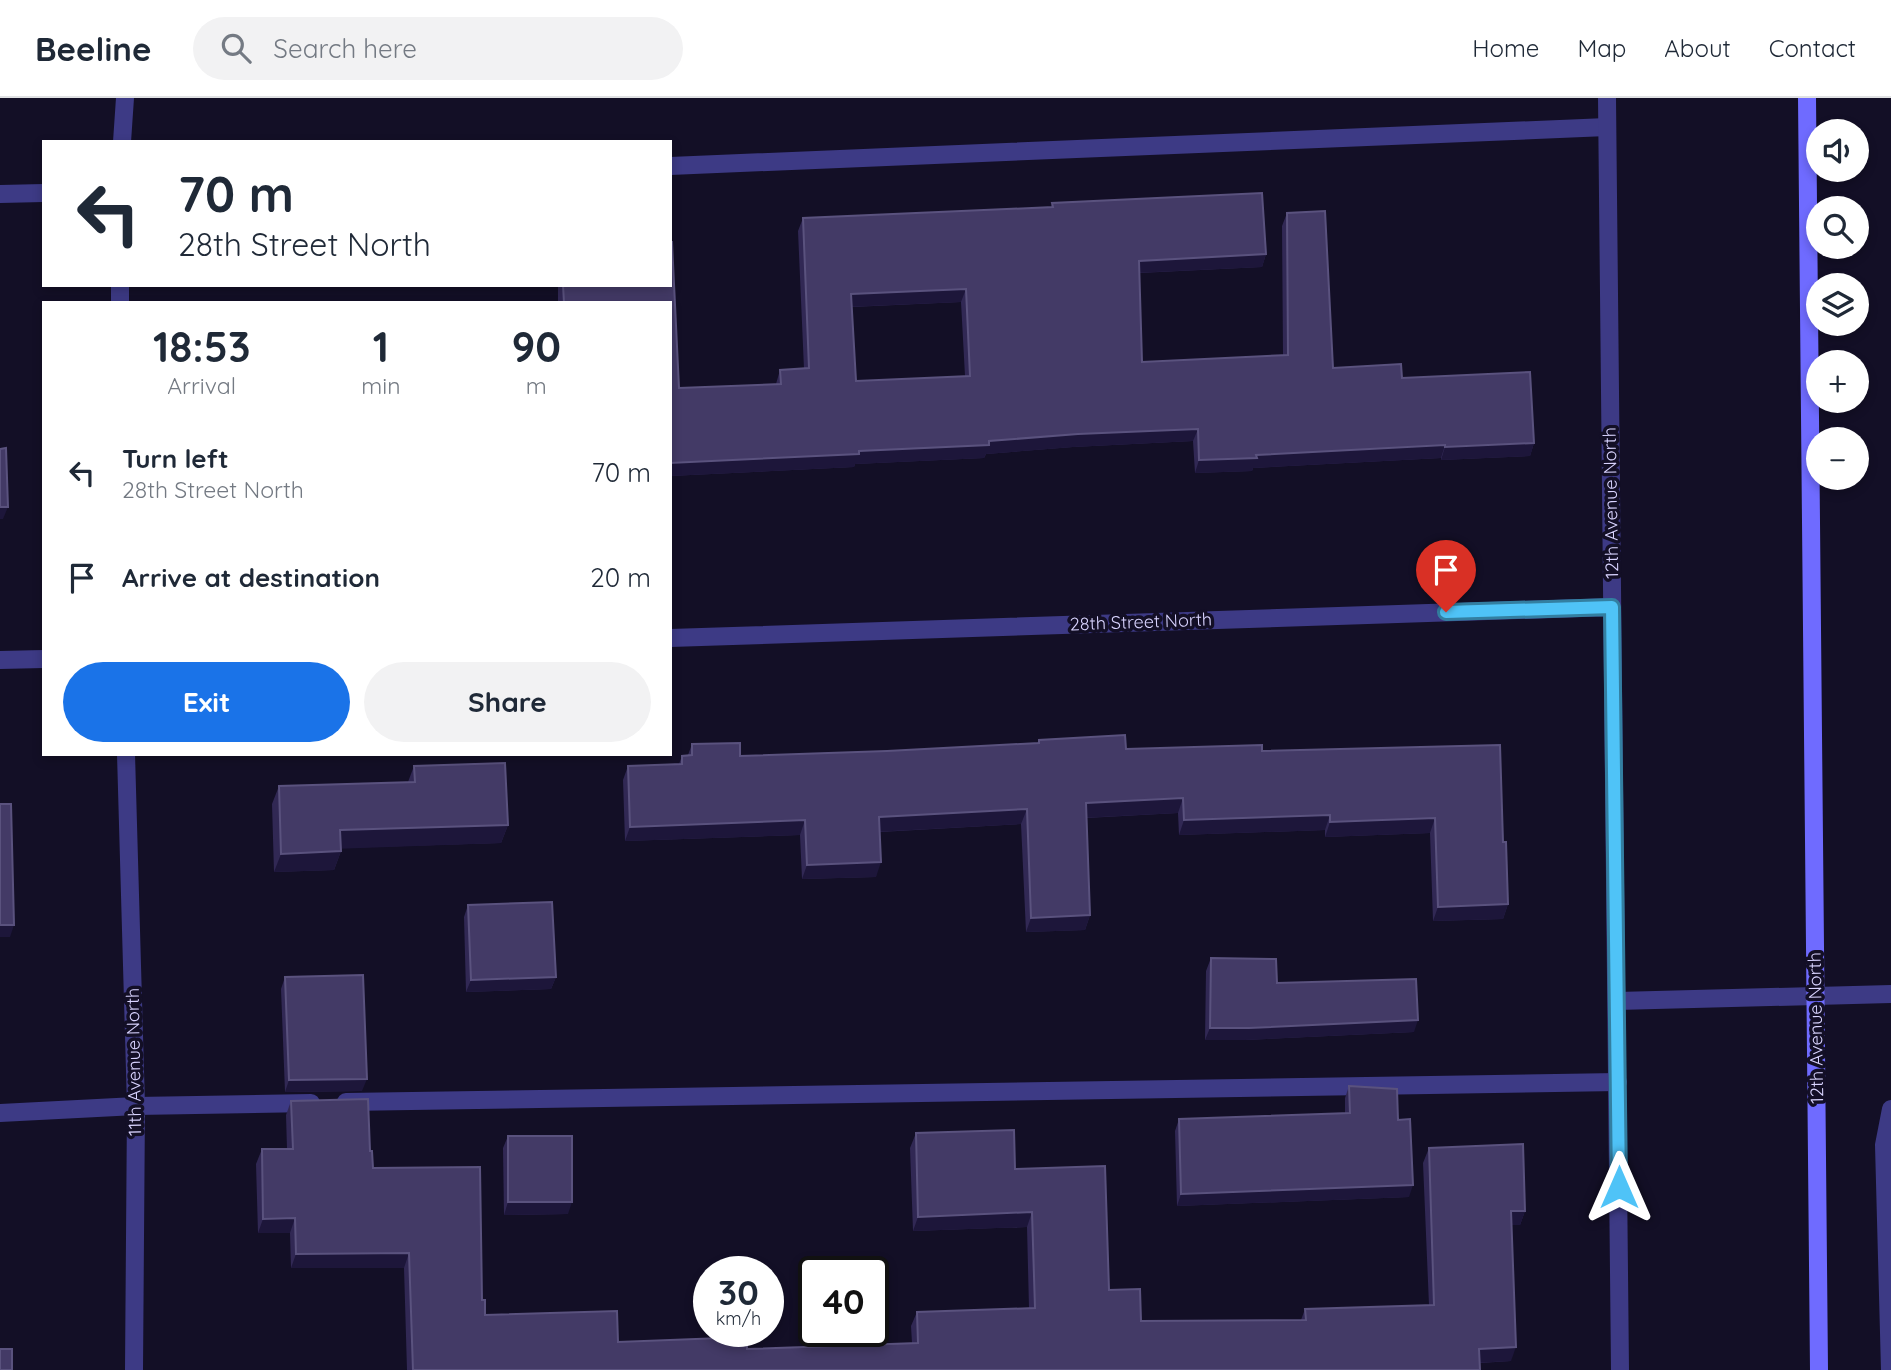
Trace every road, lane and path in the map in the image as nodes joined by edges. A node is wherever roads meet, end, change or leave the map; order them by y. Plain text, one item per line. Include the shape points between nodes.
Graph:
1 (125, 98) edge
2 (1606, 98) edge
3 (1807, 98) edge
4 (1607, 127) junction
5 (122, 140) edge
6 (672, 166) edge
7 (42, 192) edge
8 (0, 194) edge
9 (1612, 607) junction
10 (672, 638) edge
11 (42, 659) edge
12 (0, 660) edge
13 (126, 756) edge
14 (1891, 994) edge
15 (1617, 1001) junction
16 (1618, 1083) junction
17 (136, 1106) junction
18 (1891, 1109) edge
19 (0, 1113) edge
20 (134, 1370) edge
21 (1620, 1370) edge
22 (1819, 1370) edge
23 (1890, 1370) edge

1 - 5 street
2 - 4 street, 12th Avenue North
3 - 22 main road, 12th Avenue North, bridge
4 - 6 street
4 - 9 street, 12th Avenue North
7 - 8 street
9 - 10 street, 28th Street North
9 - 15 street, 12th Avenue North
11 - 12 street
13 - 17 street, 11th Avenue North
14 - 15 street
15 - 16 street, 12th Avenue North
16 - 17 street
16 - 21 street, 12th Avenue North
17 - 19 street
17 - 20 street, 11th Avenue North
18 - 23 street via 1884,1145

